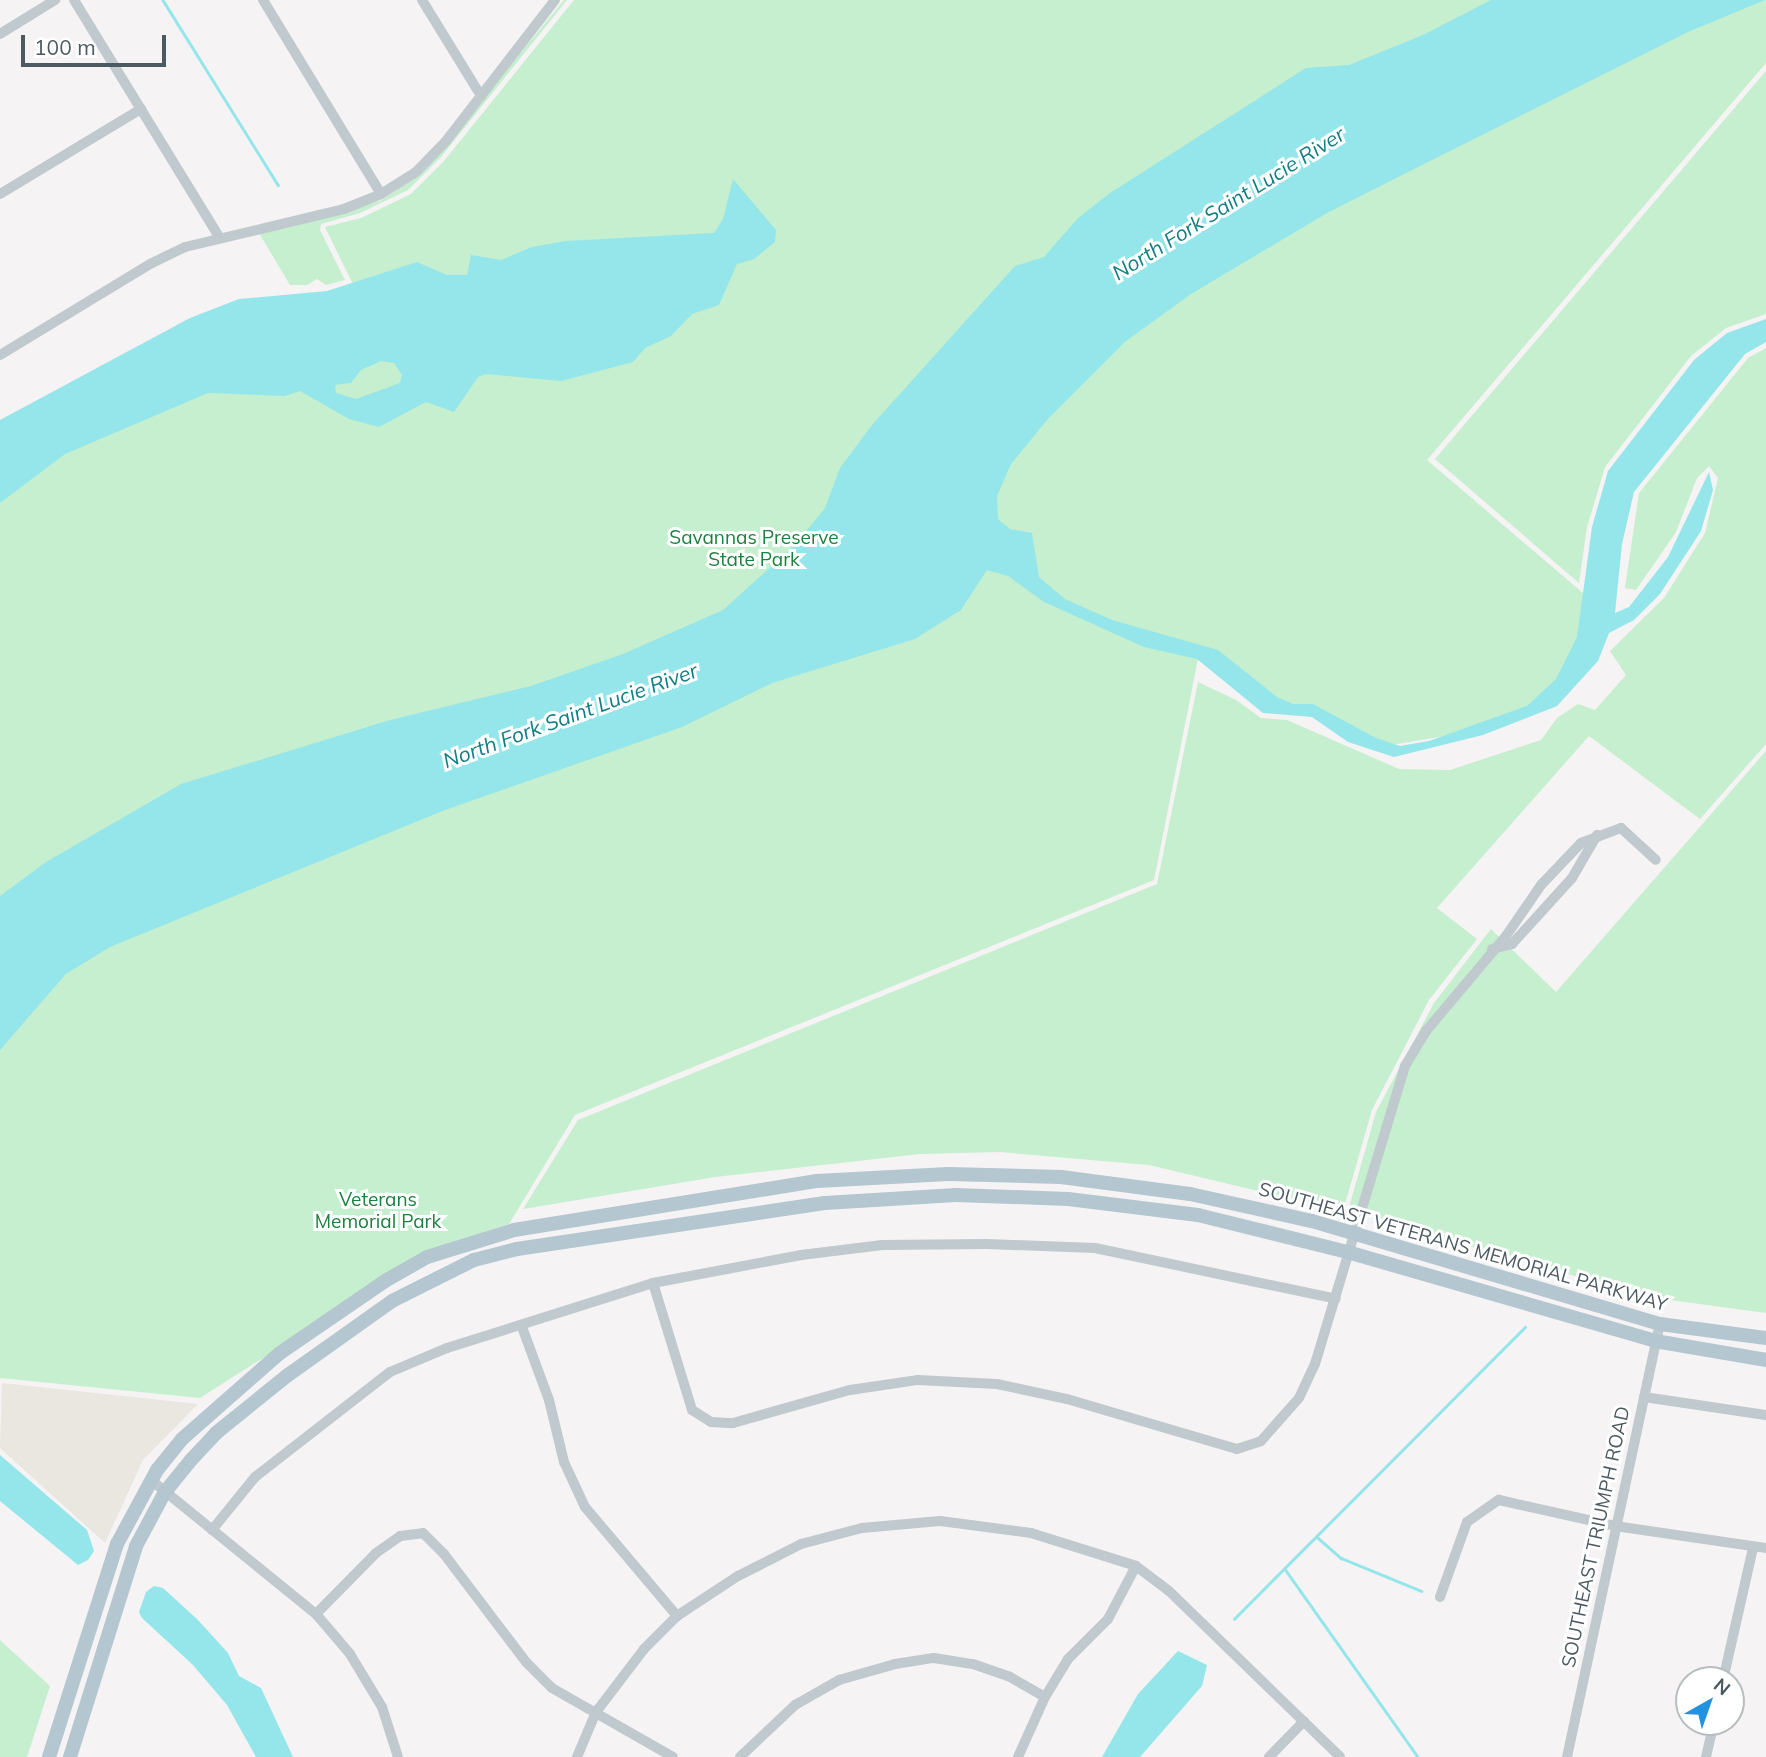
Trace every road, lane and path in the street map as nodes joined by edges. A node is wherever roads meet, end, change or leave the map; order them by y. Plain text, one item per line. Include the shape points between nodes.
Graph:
1 (55, 0) edge
2 (74, 0) edge
3 (263, 0) edge
4 (422, 0) edge
5 (555, 0) edge
6 (0, 34) edge
7 (481, 96) junction
8 (141, 109) junction
9 (0, 194) edge
10 (381, 194) junction
11 (219, 237) junction
12 (0, 355) edge
13 (1597, 835) junction
14 (1656, 860) dead end
15 (1549, 878) junction
16 (1562, 890) junction
17 (1492, 950) junction
18 (1356, 1234) junction
19 (1351, 1253) junction
20 (653, 1283) junction
21 (1336, 1299) junction
22 (1660, 1324) junction
23 (522, 1327) junction
24 (1766, 1338) edge
25 (1655, 1341) junction
26 (1766, 1360) edge
27 (1644, 1397) junction
28 (1766, 1415) edge
29 (151, 1480) junction
30 (165, 1492) junction
31 (1615, 1526) junction
32 (212, 1530) junction
33 (1753, 1548) junction
34 (1766, 1548) edge
35 (1136, 1566) junction
36 (1440, 1597) dead end
37 (316, 1614) junction
38 (677, 1616) junction
39 (1726, 1666) edge
40 (1045, 1697) junction
41 (596, 1712) junction
42 (1304, 1721) junction
43 (1711, 1736) edge
44 (49, 1757) edge
45 (70, 1757) edge
46 (398, 1757) edge
47 (577, 1757) edge
48 (673, 1757) edge
49 (740, 1757) edge
50 (1018, 1757) edge
51 (1269, 1757) edge
52 (1340, 1757) edge
53 (1567, 1757) edge
54 (1706, 1757) edge

1 - 6 street
2 - 8 street
3 - 10 street
4 - 7 street
5 - 7 street
7 - 10 street via 416,172
8 - 9 street
8 - 11 street
10 - 11 street via 344,209
11 - 12 street via 150,264
13 - 14 street via 1616,827 1626,830
13 - 15 street via 1581,843
13 - 16 street
15 - 16 street
15 - 17 street
16 - 17 street via 1512,944
17 - 18 street via 1426,1031 1405,1066
18 - 19 street
18 - 22 main road, SOUTHEAST VETERANS MEMORIAL PARKWAY
18 - 29 main road, SOUTHEAST VETERANS MEMORIAL PARKWAY via 1190,1194 1061,1177 948,1174 817,1181 563,1219 468,1242 385,1281 328,1318 208,1412
19 - 21 street
19 - 25 main road, SOUTHEAST VETERANS MEMORIAL PARKWAY
19 - 30 main road, SOUTHEAST VETERANS MEMORIAL PARKWAY via 1198,1216 1068,1199 956,1195 825,1202 517,1250 434,1277 335,1338 216,1433
20 - 21 street via 882,1245 987,1244 1095,1248
20 - 21 street via 691,1410 711,1422 733,1423 850,1390 918,1380 997,1384 1067,1399 1237,1449 1261,1441 1299,1398
20 - 23 street
22 - 24 main road, SOUTHEAST VETERANS MEMORIAL PARKWAY
22 - 25 street, SOUTHEAST TRIUMPH ROAD
23 - 32 street via 447,1348 390,1372 255,1477
23 - 38 street via 549,1400 564,1462 585,1507
25 - 26 main road, SOUTHEAST VETERANS MEMORIAL PARKWAY
25 - 27 street, SOUTHEAST TRIUMPH ROAD
27 - 28 street
27 - 31 street, SOUTHEAST TRIUMPH ROAD
29 - 30 street
29 - 44 main road, SOUTHEAST VETERANS MEMORIAL PARKWAY via 117,1544
30 - 32 street
30 - 45 main road, SOUTHEAST VETERANS MEMORIAL PARKWAY via 136,1546
31 - 33 street
31 - 36 street via 1499,1500 1467,1522
31 - 53 street, SOUTHEAST TRIUMPH ROAD
32 - 37 street
33 - 34 street
33 - 39 street
35 - 38 street via 1031,1533 940,1521 862,1528 801,1544 738,1576
35 - 40 street via 1108,1619 1068,1659
35 - 42 street via 1169,1591
37 - 41 street via 376,1553 400,1536 423,1533 526,1662 552,1688
37 - 46 street via 350,1654 382,1707
38 - 41 street via 644,1648
40 - 49 street via 1010,1677 973,1664 934,1658 895,1664 839,1680 795,1705
40 - 50 street
41 - 47 street
41 - 48 street
42 - 51 street
42 - 52 street
43 - 54 street

